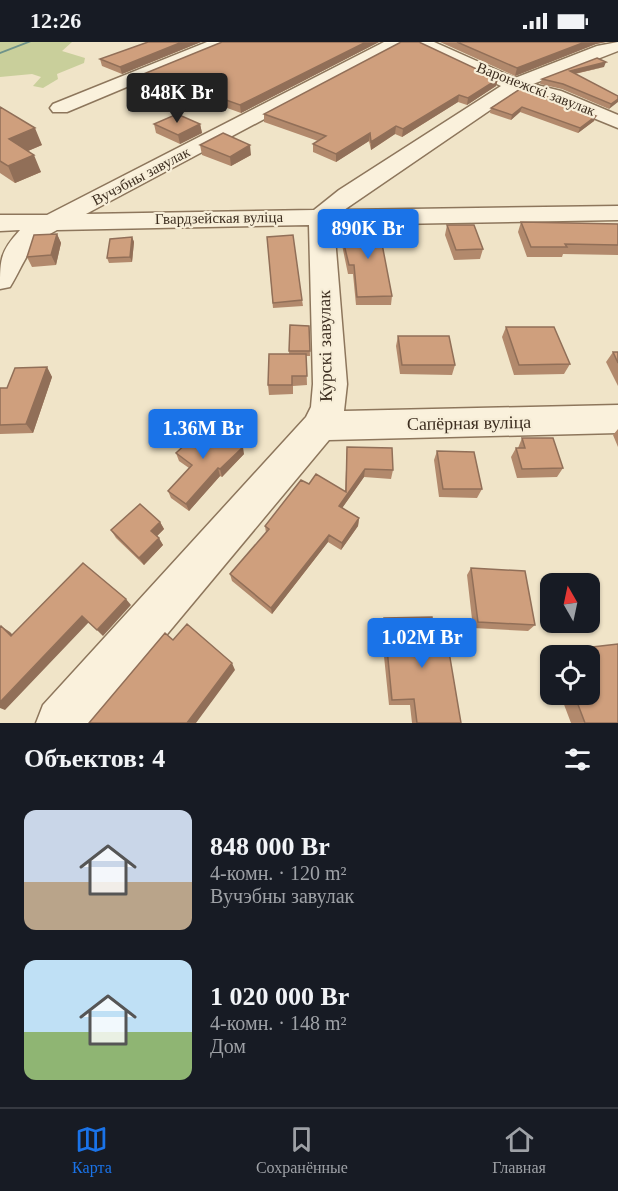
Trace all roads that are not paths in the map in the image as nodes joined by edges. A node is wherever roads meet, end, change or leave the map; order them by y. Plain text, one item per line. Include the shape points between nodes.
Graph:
1 (221, 42) edge
2 (397, 42) edge
3 (422, 42) edge
4 (618, 46) edge
5 (515, 85) junction
6 (60, 108) dead end
7 (618, 122) edge
8 (618, 213) edge
9 (321, 217) junction
10 (55, 221) junction
11 (0, 223) edge
12 (0, 280) edge
13 (618, 419) edge
14 (320, 426) junction
15 (61, 723) edge

1 - 6 street
2 - 10 street, Вучэбны завулак
3 - 5 street, Варонежскі завулак
4 - 5 street
5 - 7 street, Варонежскі завулак via 554,95
5 - 9 street via 347,195
8 - 9 street, Гвардзейская вуліца
9 - 10 street, Гвардзейская вуліца
9 - 14 street, Курскі завулак via 330,384 328,407
10 - 11 street, Гвардзейская вуліца
10 - 12 street, Вучэбны завулак via 33,232 17,247
13 - 14 street, Сапёрная вуліца
14 - 15 street, Курскі завулак

